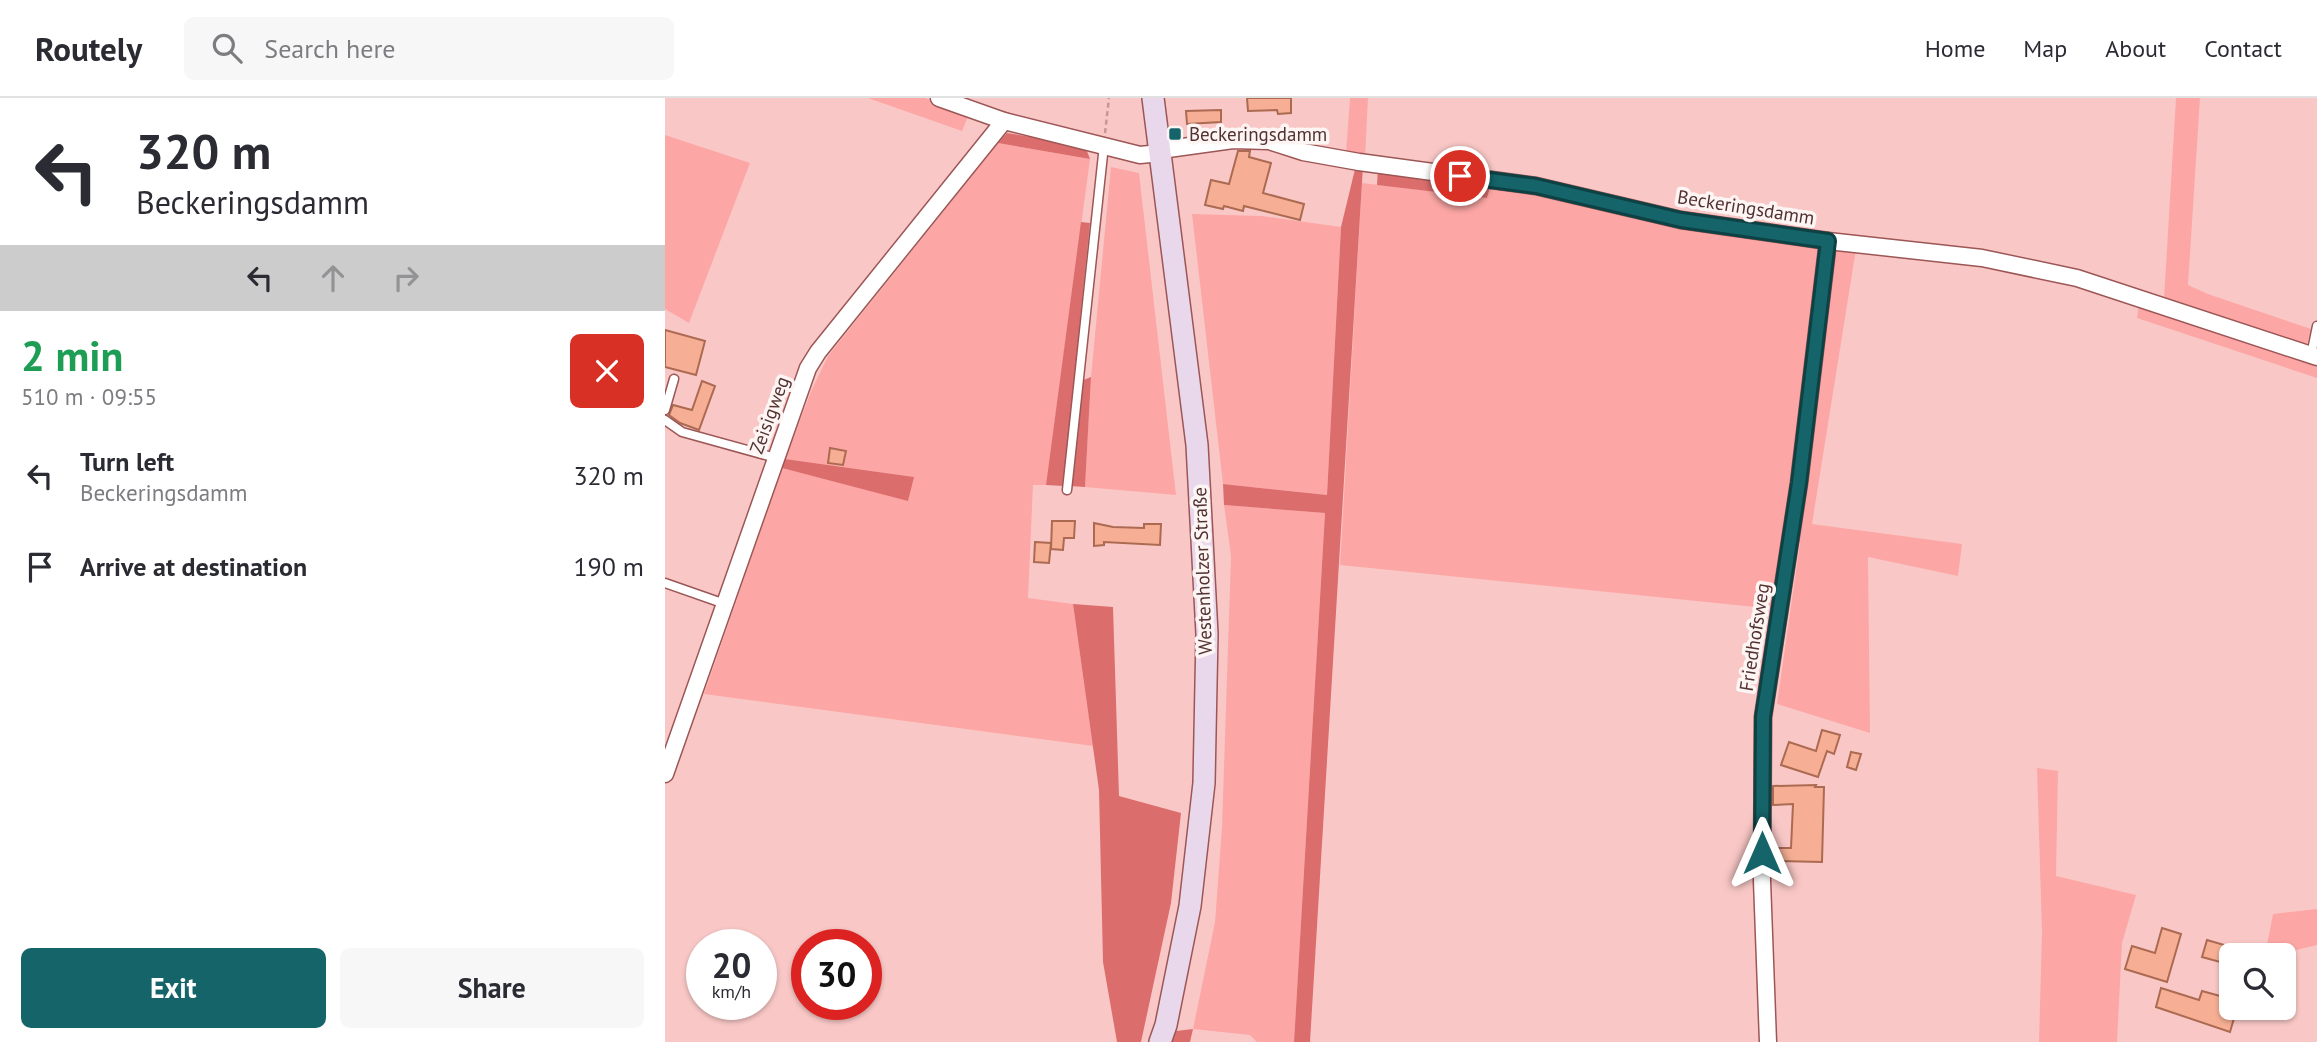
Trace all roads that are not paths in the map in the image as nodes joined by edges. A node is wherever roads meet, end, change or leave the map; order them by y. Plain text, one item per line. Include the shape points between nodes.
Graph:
1 (939, 98) edge
2 (1153, 98) edge
3 (1004, 121) junction
4 (1104, 145) junction
5 (1161, 150) junction
6 (1828, 241) junction
7 (2317, 326) edge
8 (2314, 356) edge
9 (674, 379) dead end
10 (665, 410) edge
11 (665, 420) edge
12 (776, 458) junction
13 (1067, 490) dead end
14 (665, 583) edge
15 (725, 604) junction
16 (665, 774) edge
17 (1160, 1042) edge
18 (1768, 1042) edge

1 - 3 street, Beckeringsdamm
2 - 5 main road, Westenholzer Straße
3 - 4 street, Beckeringsdamm
3 - 12 street, Zeisigweg via 818,352
4 - 5 street, Beckeringsdamm via 1140,155
4 - 13 lane
5 - 6 street, Beckeringsdamm via 1233,140 1269,141 1314,154 1536,186 1681,220
5 - 17 main road, Westenholzer Straße via 1197,445 1207,634 1204,783 1193,878
6 - 8 street, Beckeringsdamm via 1982,258 2077,278
6 - 18 street, Friedhofsweg via 1799,483 1763,717 1762,881
7 - 8 lane
9 - 10 lane
11 - 12 lane via 683,432
12 - 15 street, Zeisigweg
14 - 15 lane
15 - 16 street, Zeisigweg

